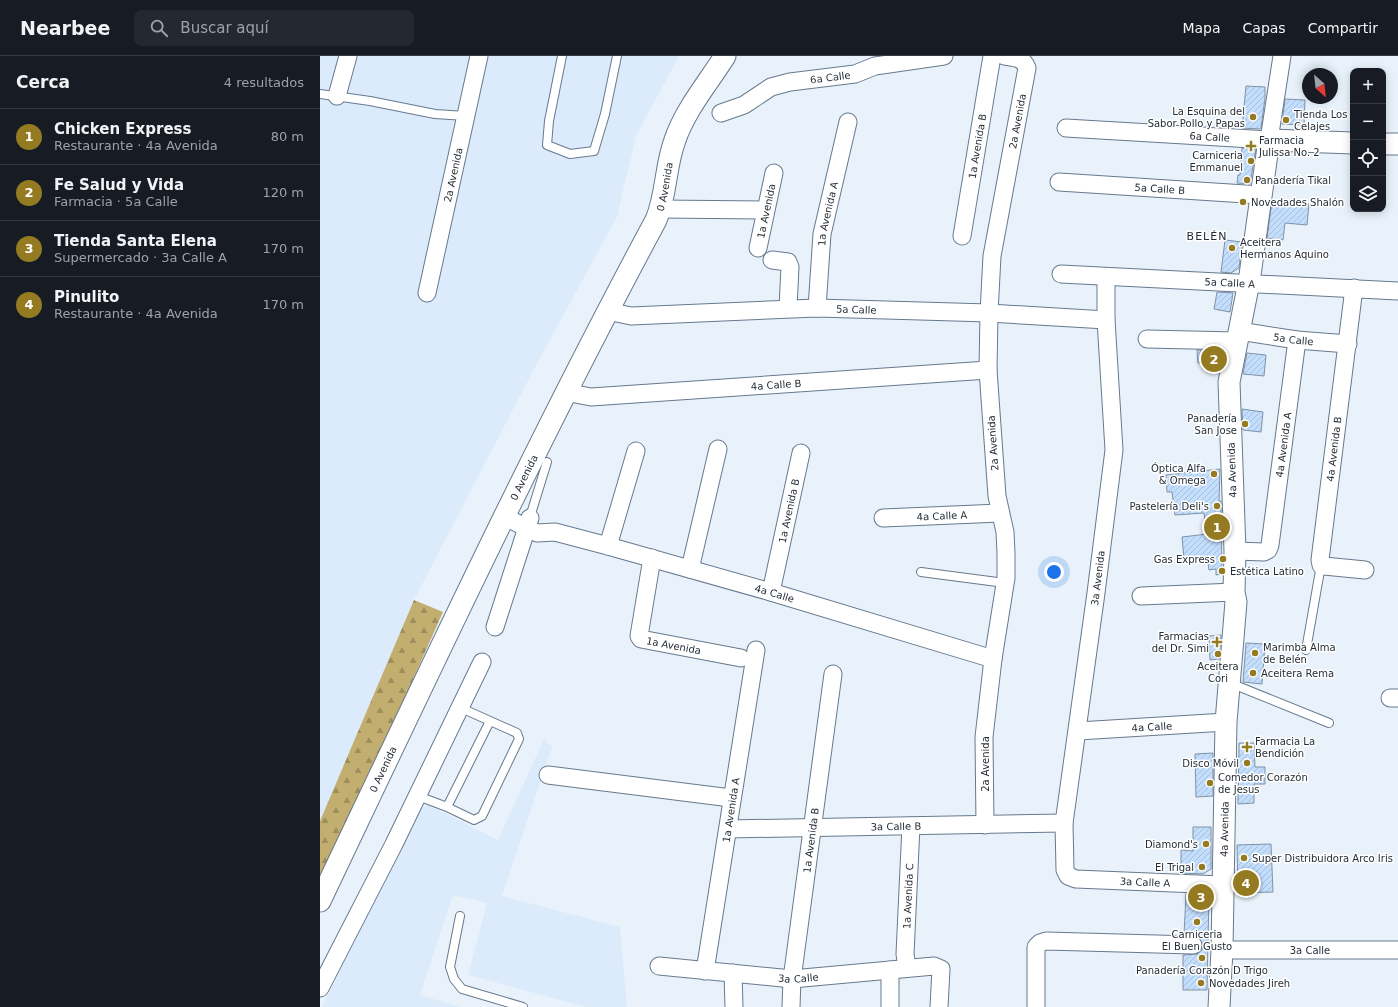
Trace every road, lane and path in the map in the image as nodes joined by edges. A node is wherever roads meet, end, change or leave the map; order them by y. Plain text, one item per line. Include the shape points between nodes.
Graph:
1 (348, 56) edge
2 (479, 56) edge
3 (562, 56) edge
4 (617, 56) edge
5 (725, 56) edge
6 (944, 56) edge
7 (992, 56) edge
8 (1004, 56) edge
9 (1282, 56) edge
10 (320, 94) edge
11 (337, 96) junction
12 (721, 113) dead end
13 (466, 116) junction
14 (848, 122) dead end
15 (1066, 128) dead end
16 (1269, 140) junction
17 (1350, 143) edge
18 (1386, 144) edge
19 (1398, 144) edge
20 (774, 173) dead end
21 (1059, 182) dead end
22 (1261, 195) junction
23 (660, 209) junction
24 (765, 210) junction
25 (962, 236) dead end
26 (758, 248) dead end
27 (772, 260) dead end
28 (1061, 274) dead end
29 (1106, 277) junction
30 (1249, 282) junction
31 (1354, 288) junction
32 (1398, 291) edge
33 (427, 293) dead end
34 (788, 308) junction
35 (817, 308) junction
36 (607, 311) junction
37 (989, 314) junction
38 (1106, 320) junction
39 (1237, 336) junction
40 (1147, 339) dead end
41 (1297, 340) junction
42 (1348, 344) junction
43 (988, 370) junction
44 (565, 392) junction
45 (718, 449) dead end
46 (636, 451) dead end
47 (801, 454) dead end
48 (547, 462) dead end
49 (505, 512) junction
50 (1000, 513) junction
51 (883, 518) dead end
52 (528, 523) junction
53 (608, 546) junction
54 (1235, 551) junction
55 (652, 558) junction
56 (1320, 565) junction
57 (690, 569) junction
58 (1365, 570) dead end
59 (921, 572) dead end
60 (1005, 583) junction
61 (771, 592) junction
62 (1234, 592) junction
63 (1141, 596) dead end
64 (495, 628) dead end
65 (756, 650) dead end
66 (1306, 650) dead end
67 (741, 658) dead end
68 (993, 659) junction
69 (482, 662) dead end
70 (833, 674) dead end
71 (1229, 682) junction
72 (461, 708) junction
73 (490, 721) junction
74 (1226, 722) junction
75 (1330, 723) dead end
76 (1078, 731) junction
77 (548, 775) dead end
78 (418, 796) junction
79 (731, 798) junction
80 (447, 807) junction
81 (1064, 823) junction
82 (985, 825) junction
83 (911, 826) junction
84 (812, 828) junction
85 (728, 829) junction
86 (1068, 876) joint
87 (1222, 885) junction
88 (320, 901) edge
89 (460, 916) dead end
90 (1193, 945) dead end
91 (1222, 950) junction
92 (1398, 950) edge
93 (659, 966) dead end
94 (907, 967) junction
95 (890, 970) junction
96 (705, 971) junction
97 (733, 974) junction
98 (792, 979) junction
99 (320, 988) edge
100 (523, 1007) edge
101 (734, 1007) edge
102 (791, 1007) edge
103 (890, 1007) edge
104 (939, 1007) edge
105 (1036, 1007) edge
106 (1219, 1007) edge

1 - 11 street
2 - 13 street, 2a Avenida
3 - 4 lane via 549,120 547,146 570,154 594,151
5 - 23 street, 0 Avenida via 681,124 674,142
6 - 12 street, 6a Calle via 875,66 855,74 790,82 771,87 744,105
7 - 25 street, 1a Avenida B
8 - 37 street, 2a Avenida via 1021,59 1027,68 992,256
9 - 16 street, 4a Avenida
10 - 11 lane
11 - 13 lane via 435,114
13 - 33 street, 2a Avenida
14 - 35 street, 1a Avenida A via 822,234
15 - 16 street, 6a Calle
16 - 17 street, 6a Calle
16 - 22 street, 4a Avenida
18 - 19 street
20 - 24 street, 1a Avenida
21 - 22 street, 5a Calle B
22 - 30 street, 4a Avenida
23 - 24 street
23 - 36 street, 0 Avenida
24 - 26 street, 1a Avenida
27 - 34 street via 788,262 790,267
28 - 29 street, 5a Calle A
29 - 30 street, 5a Calle A
29 - 38 street, 3a Avenida
30 - 31 street, 5a Calle A
30 - 39 street, 4a Avenida
31 - 32 street, 5a Calle A
31 - 42 street, 4a Avenida B
34 - 35 street, 5a Calle
34 - 36 street, 5a Calle via 631,316
35 - 37 street, 5a Calle
36 - 44 street, 0 Avenida
37 - 38 street, 5a Calle
37 - 43 street, 2a Avenida
38 - 76 street, 3a Avenida via 1114,450
39 - 40 street, 5a Calle
39 - 41 street, 5a Calle
39 - 54 street, 4a Avenida via 1229,382
41 - 42 street, 5a Calle
41 - 54 street, 4a Avenida A via 1270,545 1264,552
42 - 56 street, 4a Avenida B
43 - 44 street, 4a Calle B via 591,397
43 - 50 street, 2a Avenida
44 - 49 street, 0 Avenida
45 - 57 street
46 - 53 street
47 - 61 street, 1a Avenida B
48 - 52 lane
49 - 52 street, 4a Calle
49 - 88 street, 0 Avenida
50 - 51 street, 4a Calle A
50 - 60 street, 2a Avenida via 1005,532
52 - 53 street, 4a Calle via 542,522 555,532
52 - 64 street
53 - 55 street, 4a Calle
54 - 62 street, 4a Avenida
55 - 57 street, 4a Calle
55 - 67 street, 1a Avenida via 639,636 641,639
56 - 58 street
56 - 66 lane
57 - 61 street, 4a Calle
59 - 60 lane
60 - 68 street, 2a Avenida
61 - 68 street, 4a Calle
62 - 63 street
62 - 71 street, 4a Avenida via 1236,602
65 - 79 street, 1a Avenida A
68 - 82 street, 2a Avenida via 984,737
69 - 72 street
70 - 84 street, 1a Avenida B
71 - 74 street, 4a Avenida
71 - 75 lane
72 - 73 lane
72 - 78 street
73 - 80 lane
73 - 80 lane via 517,733 519,740 482,816 474,820
74 - 76 street, 4a Calle
74 - 87 street, 4a Avenida
76 - 81 street, 3a Avenida
77 - 79 street
78 - 80 lane
78 - 99 street
79 - 85 street, 1a Avenida A
81 - 82 street, 3a Calle B
81 - 86 street, 3a Avenida via 1065,870
82 - 83 street, 3a Calle B
83 - 84 street, 3a Calle B
83 - 94 street, 1a Avenida C via 905,954
84 - 85 street, 3a Calle B
84 - 98 street, 1a Avenida B
85 - 96 street, 1a Avenida A
86 - 87 street, 3a Calle A via 1076,879
87 - 91 street, 4a Avenida
89 - 100 lane via 450,966 454,979 462,989
90 - 105 street via 1046,941 1040,943 1036,947
91 - 92 street, 3a Calle
91 - 106 street, 4a Avenida
93 - 96 street, 3a Calle
94 - 95 street, 3a Calle
94 - 104 street, 3a Calle via 938,966 941,969
95 - 98 street, 3a Calle
95 - 103 street
96 - 97 street, 3a Calle
97 - 98 street, 3a Calle
97 - 101 street
98 - 102 street, 1a Avenida B

